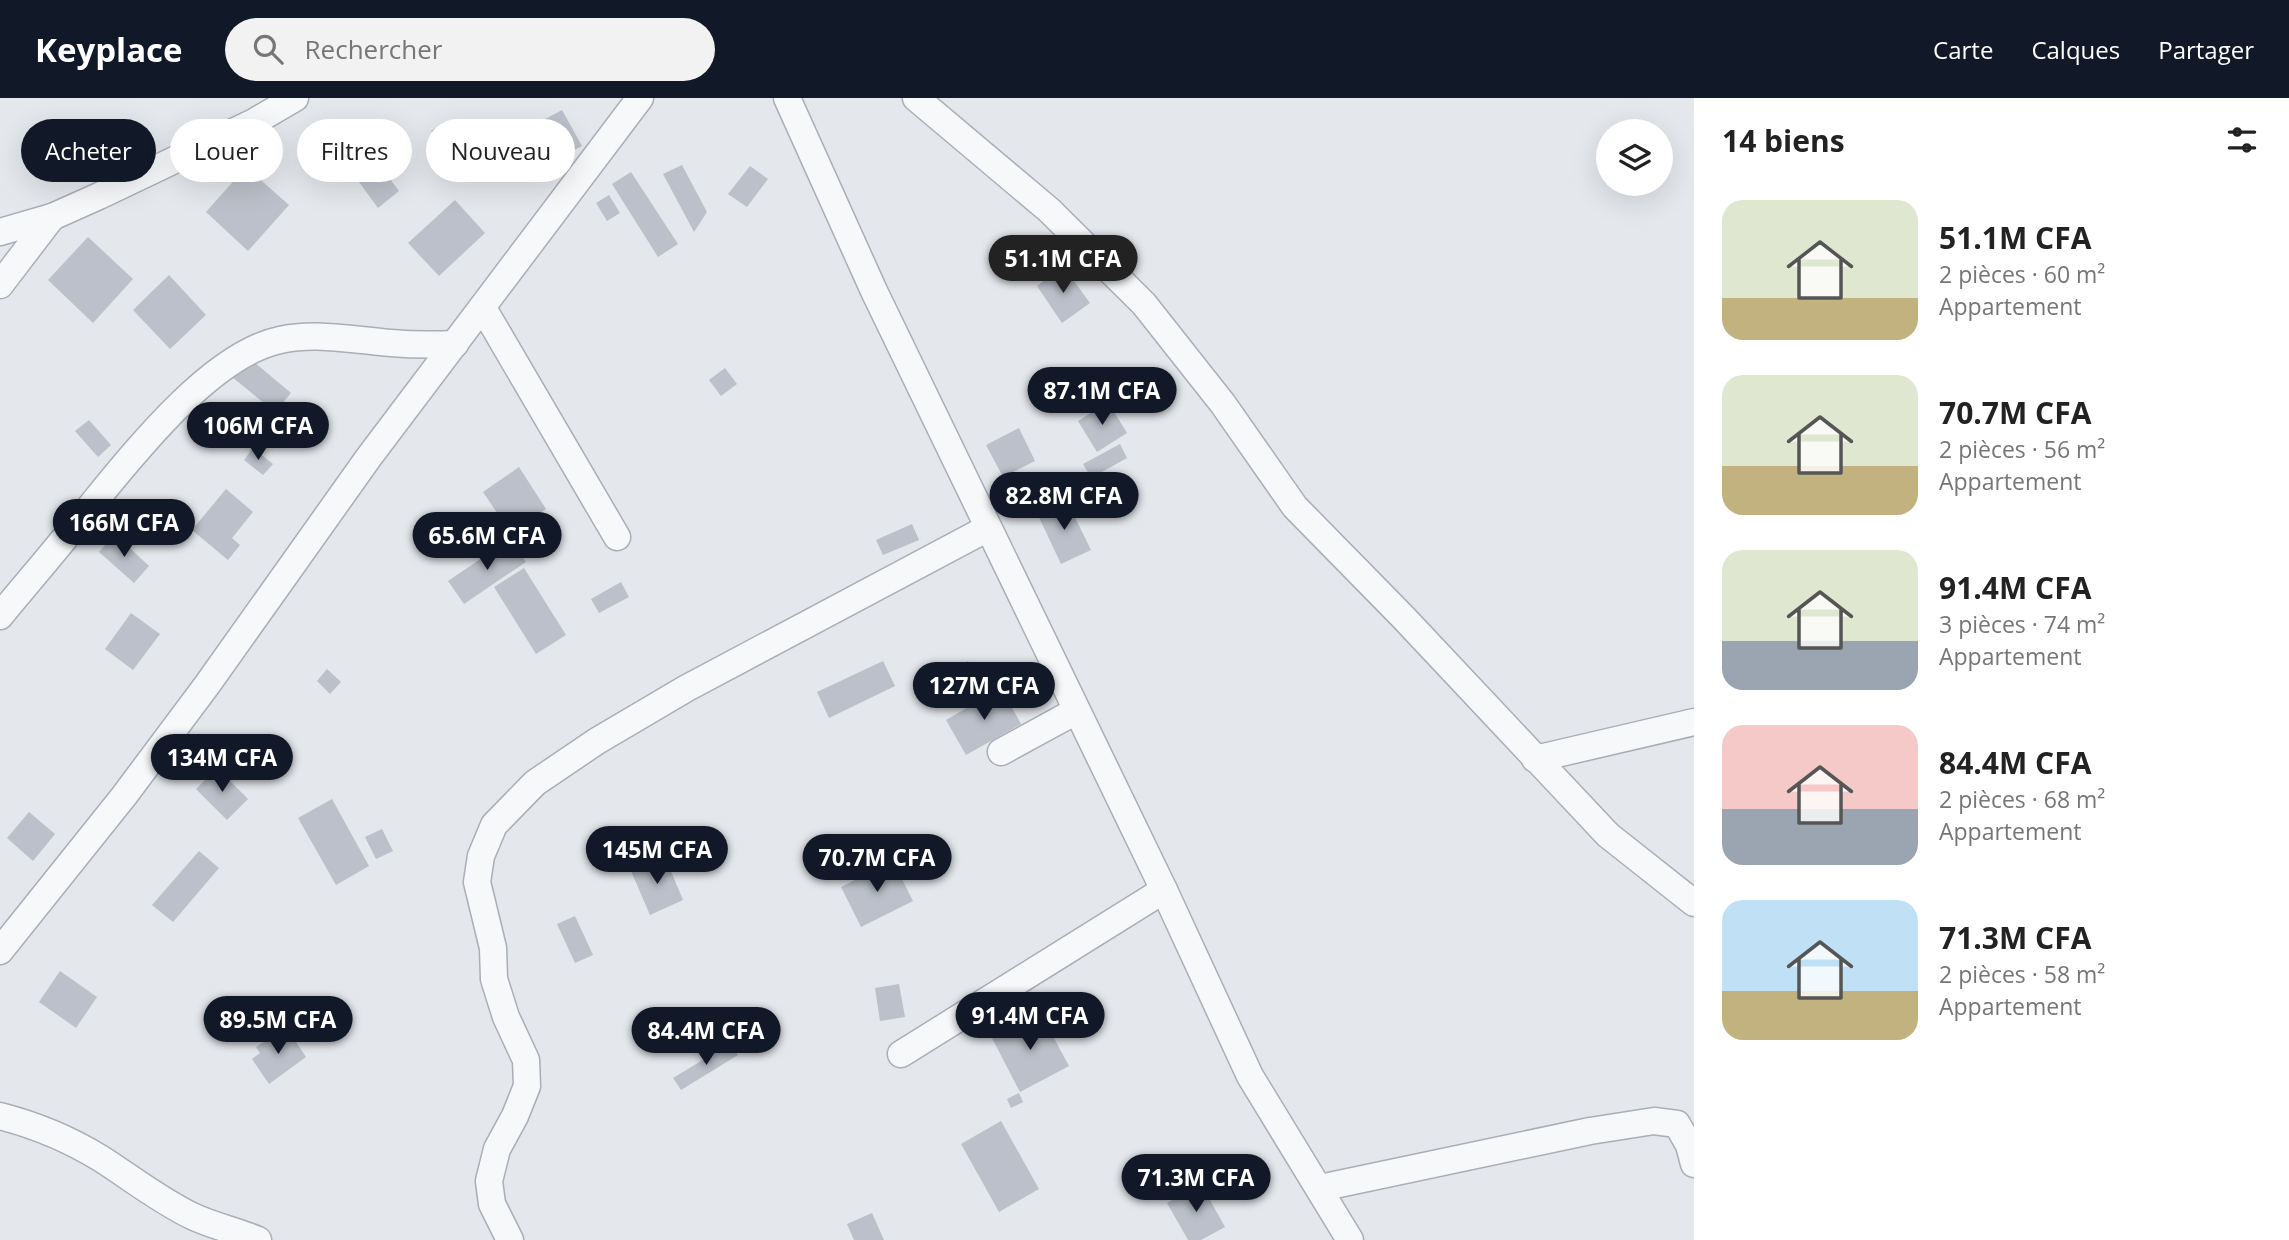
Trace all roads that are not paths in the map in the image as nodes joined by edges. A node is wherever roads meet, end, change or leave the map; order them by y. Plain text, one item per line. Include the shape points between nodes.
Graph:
1 (295, 98) edge
2 (640, 98) edge
3 (787, 98) edge
4 (916, 98) edge
5 (52, 218) junction
6 (0, 232) edge
7 (0, 285) edge
8 (483, 309) junction
9 (454, 344) junction
10 (988, 528) junction
11 (617, 537) dead end
12 (0, 616) edge
13 (1076, 711) junction
14 (1694, 722) edge
15 (1001, 752) dead end
16 (1535, 759) junction
17 (1164, 890) junction
18 (1694, 902) edge
19 (0, 951) edge
20 (901, 1054) dead end
21 (0, 1116) edge
22 (1694, 1164) edge
23 (1320, 1188) junction
24 (258, 1240) edge
25 (510, 1240) edge
26 (1350, 1240) edge

1 - 5 street
2 - 8 street
3 - 10 street
4 - 16 street via 1049,211 1144,304 1223,404 1295,507
5 - 6 street
5 - 7 street
8 - 9 street
8 - 11 street
9 - 12 street via 309,337 279,340 249,353 199,387 142,443
9 - 19 street via 165,741
10 - 13 street
10 - 25 street via 597,741 535,783 494,825 481,856 477,882 494,948 495,979 526,1060 527,1086 497,1149 489,1181 492,1203
13 - 15 street
13 - 17 street
14 - 16 street
16 - 18 street via 1608,835
17 - 20 street
17 - 23 street via 1250,1076
21 - 24 street via 62,1138 193,1216
22 - 23 street via 1677,1124 1654,1121
23 - 26 street

